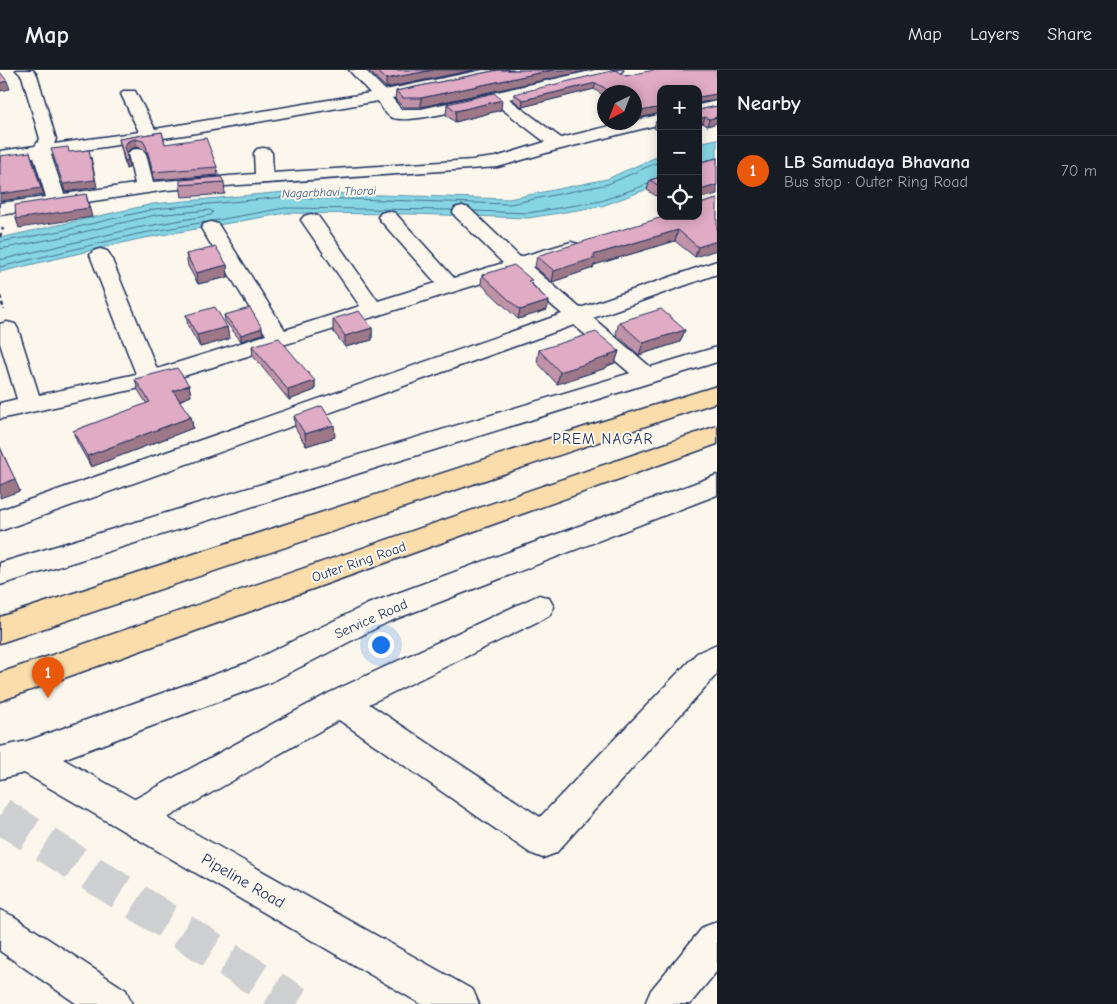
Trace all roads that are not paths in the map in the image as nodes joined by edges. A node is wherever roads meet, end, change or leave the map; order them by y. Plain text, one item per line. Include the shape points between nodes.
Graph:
1 (24, 70) edge
2 (356, 70) edge
3 (505, 70) edge
4 (615, 70) edge
5 (128, 94) dead end
6 (382, 96) junction
7 (495, 96) junction
8 (717, 106) edge
9 (702, 109) edge
10 (657, 119) edge
11 (149, 135) junction
12 (558, 144) junction
13 (41, 151) junction
14 (137, 154) dead end
15 (263, 154) dead end
16 (0, 156) edge
17 (264, 178) junction
18 (146, 188) junction
19 (56, 199) junction
20 (0, 209) edge
21 (462, 212) dead end
22 (388, 217) dead end
23 (311, 220) dead end
24 (211, 228) dead end
25 (589, 242) edge
26 (100, 255) dead end
27 (517, 265) junction
28 (717, 267) edge
29 (450, 286) junction
30 (372, 308) junction
31 (577, 315) junction
32 (7, 329) dead end
33 (279, 338) junction
34 (717, 354) edge
35 (646, 375) junction
36 (150, 379) junction
37 (717, 394) edge
38 (30, 404) junction
39 (0, 411) edge
40 (717, 435) edge
41 (717, 485) edge
42 (0, 521) edge
43 (0, 574) edge
44 (538, 607) dead end
45 (0, 630) edge
46 (717, 657) edge
47 (0, 687) edge
48 (340, 703) junction
49 (13, 760) edge
50 (134, 818) junction
51 (0, 929) edge
52 (717, 941) edge
53 (112, 1004) edge
54 (459, 1004) edge
55 (665, 1004) edge

1 - 13 street via 29,75 48,139
2 - 6 street
3 - 6 street
4 - 7 street
5 - 11 street
6 - 7 street via 396,114 421,114
6 - 11 street
7 - 12 street
8 - 9 street
10 - 12 street
11 - 13 street
12 - 17 street via 498,162
13 - 16 street
13 - 19 street
14 - 18 street
15 - 17 street
17 - 18 street
18 - 19 street
19 - 20 street
21 - 27 street
22 - 29 street
23 - 30 street
24 - 33 street
25 - 27 street
26 - 36 street
27 - 29 street
27 - 31 street
28 - 31 street
29 - 30 street
30 - 33 street
31 - 35 street
31 - 42 street
32 - 38 street
33 - 36 street
34 - 35 street
35 - 43 street
36 - 38 street
37 - 45 highway
38 - 39 street
40 - 47 highway, Outer Ring Road
41 - 49 street, Service Road via 378,613 260,672
44 - 48 street
46 - 48 street via 708,662 543,840
48 - 50 street
49 - 50 street, Pipeline Road
50 - 54 street, Pipeline Road
51 - 53 street
52 - 55 street

